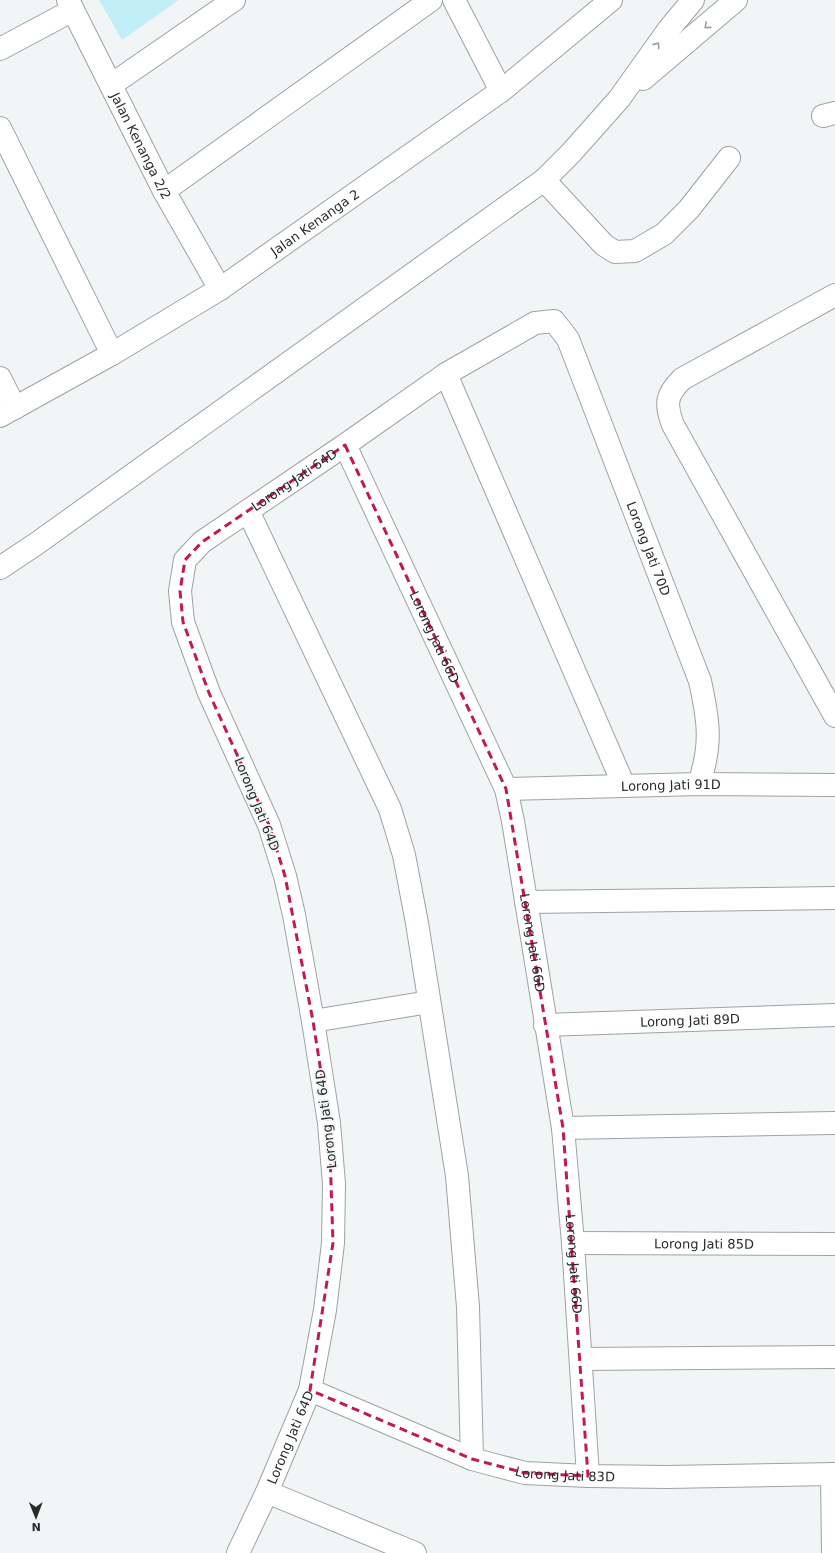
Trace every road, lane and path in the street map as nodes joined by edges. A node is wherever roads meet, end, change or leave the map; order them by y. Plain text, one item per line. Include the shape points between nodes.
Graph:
1 (234, 0) edge
2 (431, 0) edge
3 (454, 0) edge
4 (611, 0) edge
5 (693, 0) edge
6 (736, 0) edge
7 (70, 5) edge
8 (586, 9) edge
9 (0, 49) edge
10 (111, 85) junction
11 (501, 91) junction
12 (619, 99) junction
13 (0, 128) edge
14 (729, 158) dead end
15 (544, 180) junction
16 (164, 192) junction
17 (220, 289) junction
18 (835, 295) edge
19 (554, 321) joint
20 (112, 354) junction
21 (446, 374) junction
22 (0, 378) edge
23 (8, 412) edge
24 (345, 445) junction
25 (248, 511) junction
26 (0, 568) edge
27 (835, 716) edge
28 (699, 784) junction
29 (835, 784) edge
30 (624, 786) junction
31 (506, 789) junction
32 (835, 898) edge
33 (526, 902) junction
34 (429, 1002) junction
35 (835, 1016) edge
36 (313, 1021) junction
37 (545, 1025) junction
38 (835, 1123) edge
39 (563, 1128) junction
40 (573, 1243) junction
41 (835, 1244) edge
42 (835, 1357) edge
43 (581, 1359) junction
44 (310, 1390) junction
45 (472, 1459) junction
46 (833, 1474) edge
47 (588, 1476) junction
48 (267, 1492) junction
49 (238, 1553) edge
50 (415, 1553) edge
51 (833, 1553) edge

1 - 10 street
2 - 16 street
3 - 11 street
4 - 8 street, Jalan Kenanga 2
12 -> 5 street
6 -> 12 street
7 - 9 street
7 - 10 street, Jalan Kenanga 2/2
8 - 11 street, Jalan Kenanga 2
10 - 16 street, Jalan Kenanga 2/2
11 - 17 street, Jalan Kenanga 2
12 - 15 street
13 - 20 street
14 - 15 street via 690,209 664,234 635,251 615,252 604,245
15 - 26 street
16 - 17 street, Jalan Kenanga 2/2
17 - 20 street, Jalan Kenanga 2
18 - 27 street via 682,379 673,388 667,401 673,425
19 - 21 street, Lorong Jati 64D via 535,323
19 - 28 street, Lorong Jati 70D via 568,339 700,681 707,712 708,741
20 - 23 street, Jalan Kenanga 2
21 - 24 street, Lorong Jati 64D
21 - 30 street
22 - 23 street
24 - 25 street, Lorong Jati 64D
24 - 31 street, Lorong Jati 66D
25 - 34 street via 390,809 404,855
25 - 36 street, Lorong Jati 64D via 202,542 185,560 180,591 182,622 209,693 269,825 294,915
28 - 29 street, Lorong Jati 91D
28 - 30 street, Lorong Jati 91D
30 - 31 street, Lorong Jati 91D
31 - 33 street, Lorong Jati 66D
32 - 33 street
33 - 37 street, Lorong Jati 66D
34 - 36 street
34 - 45 street via 457,1176 468,1307
35 - 37 street, Lorong Jati 89D
36 - 44 street, Lorong Jati 64D via 329,1123 334,1184 334,1235 325,1310
37 - 39 street, Lorong Jati 66D
38 - 39 street
39 - 40 street, Lorong Jati 66D
40 - 41 street, Lorong Jati 85D
40 - 43 street, Lorong Jati 66D
42 - 43 street
43 - 47 street, Lorong Jati 66D
44 - 45 street, Lorong Jati 83D
44 - 48 street, Lorong Jati 64D
45 - 47 street, Lorong Jati 83D via 525,1473
46 - 47 street, Lorong Jati 83D
46 - 51 street
48 - 49 street, Lorong Jati 64D
48 - 50 street

